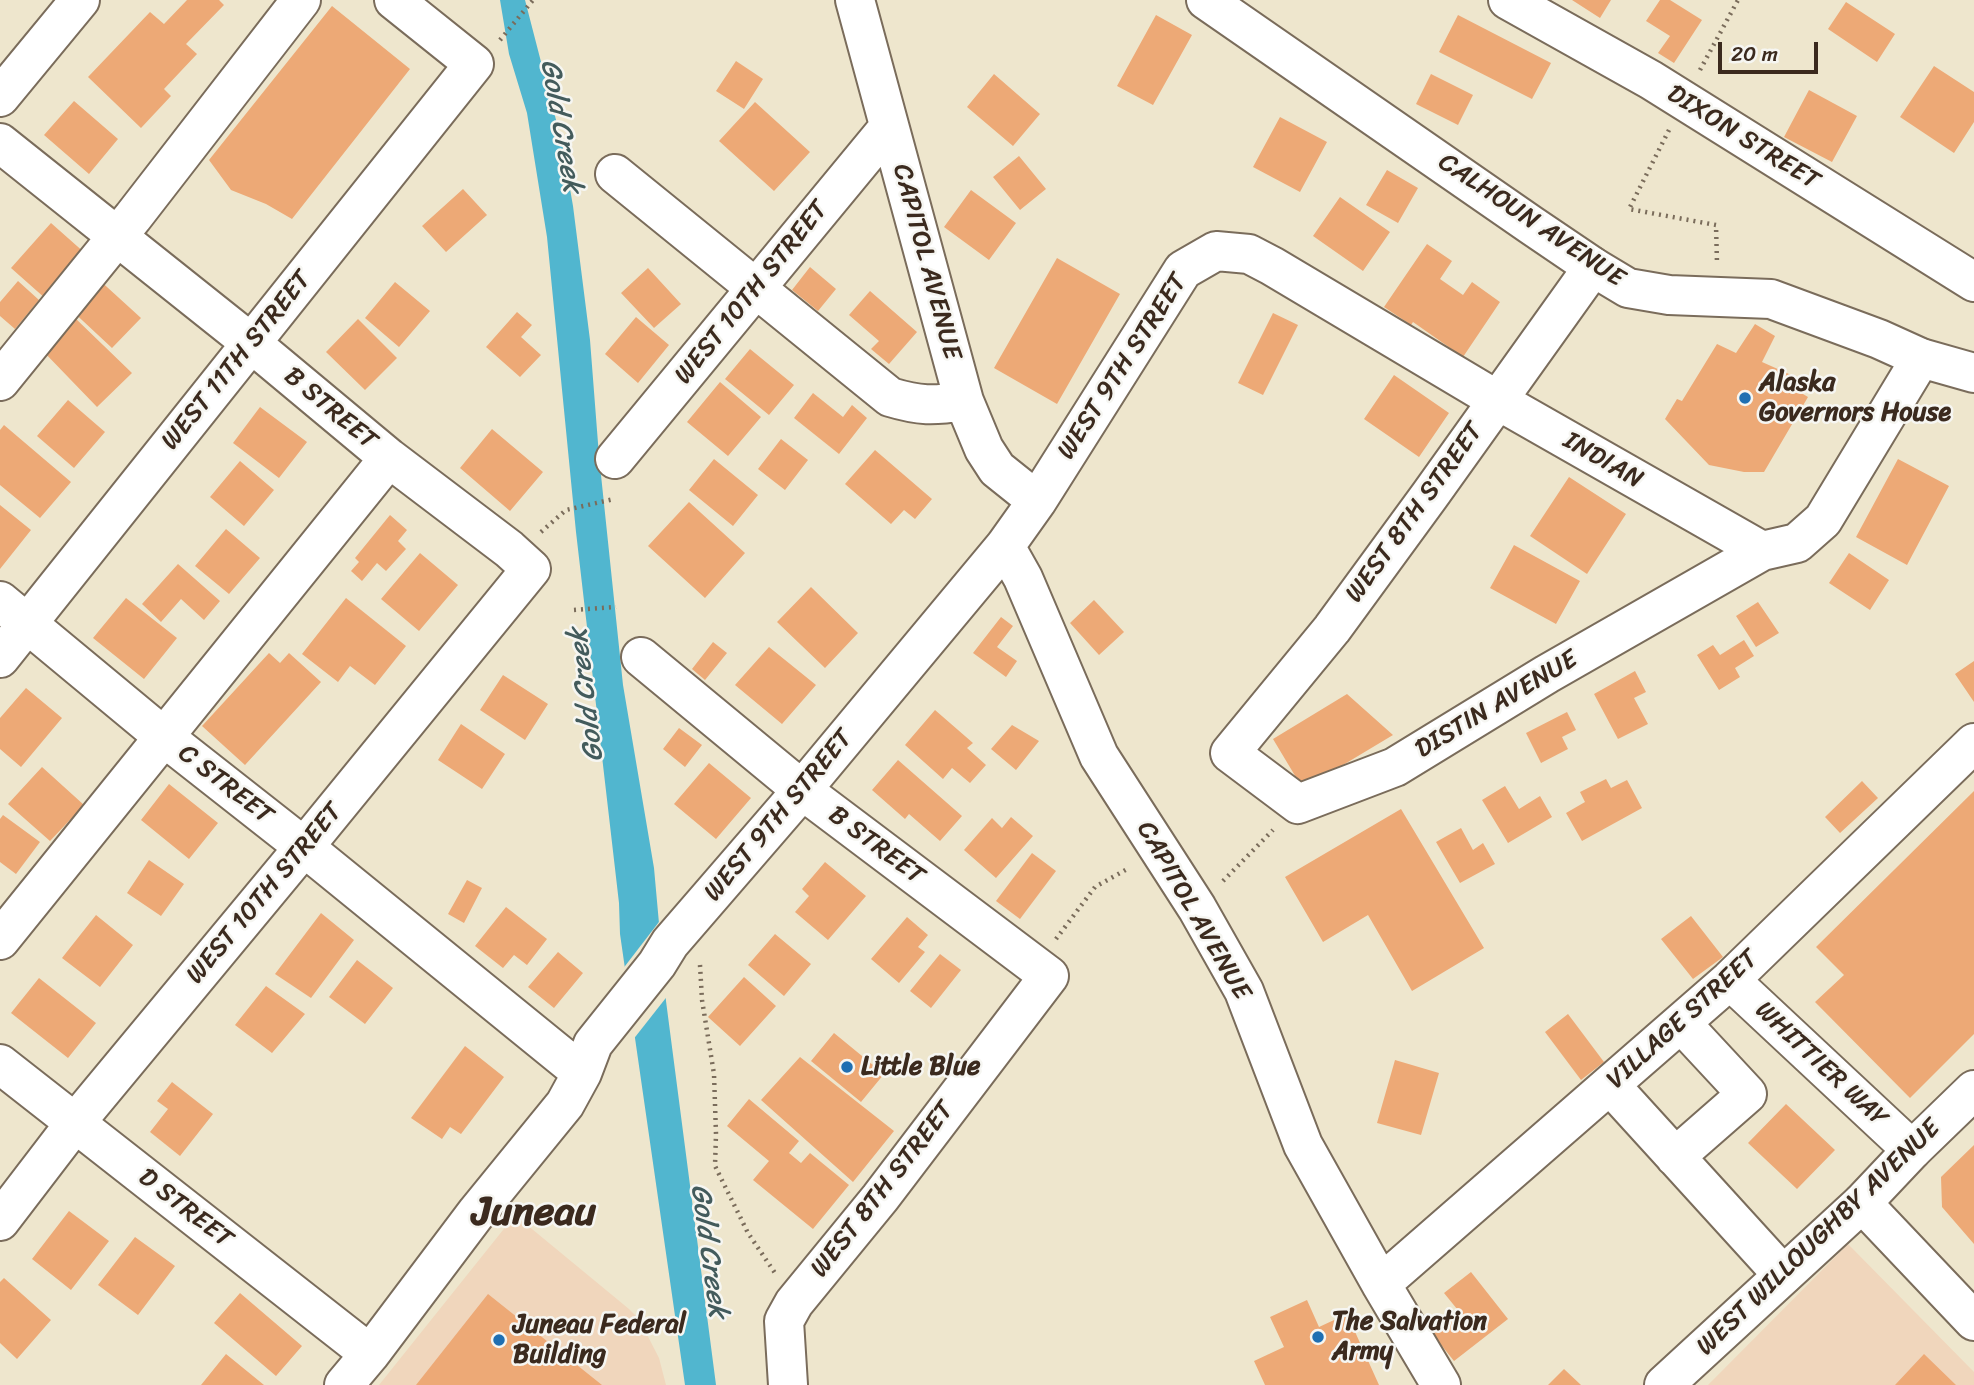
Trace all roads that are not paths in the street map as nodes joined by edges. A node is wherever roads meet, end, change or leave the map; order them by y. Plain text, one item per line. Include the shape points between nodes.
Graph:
1 (80, 0) edge
2 (301, 0) edge
3 (394, 0) edge
4 (855, 0) edge
5 (1206, 0) edge
6 (1508, 0) edge
7 (0, 97) edge
8 (889, 127) junction
9 (0, 143) edge
10 (615, 174) dead end
11 (117, 237) junction
12 (1216, 251) joint
13 (1593, 267) junction
14 (1974, 282) edge
15 (757, 287) junction
16 (251, 343) junction
17 (1922, 358) junction
18 (1974, 373) edge
19 (0, 381) edge
20 (1497, 400) junction
21 (964, 401) junction
22 (389, 458) junction
23 (615, 459) dead end
24 (1037, 501) junction
25 (1006, 546) junction
26 (1762, 551) junction
27 (532, 554) joint
28 (14, 612) edge
29 (641, 657) dead end
30 (0, 658) edge
31 (164, 737) junction
32 (1974, 743) edge
33 (802, 790) junction
34 (1298, 804) joint
35 (304, 847) junction
36 (0, 940) edge
37 (1052, 958) joint
38 (1730, 980) junction
39 (1682, 1023) junction
40 (587, 1058) junction
41 (0, 1064) edge
42 (1610, 1085) junction
43 (1974, 1090) edge
44 (75, 1123) junction
45 (1912, 1150) junction
46 (1675, 1157) junction
47 (1862, 1203) junction
48 (0, 1221) edge
49 (1783, 1275) junction
50 (1381, 1284) junction
51 (1974, 1321) edge
52 (370, 1354) junction
53 (344, 1385) edge
54 (788, 1385) edge
55 (1441, 1385) edge
56 (1664, 1385) edge

1 - 7 street
2 - 11 street
3 - 16 street, WEST 11TH STREET via 484,55
4 - 8 street, CAPITOL AVENUE
5 - 13 street, CALHOUN AVENUE
6 - 14 street, DIXON STREET via 1684,100
8 - 15 street, WEST 10TH STREET
8 - 21 street, CAPITOL AVENUE
9 - 11 street, B STREET
10 - 15 street
11 - 16 street, B STREET
11 - 19 street
12 - 20 street, INDIAN via 1249,254 1272,266
12 - 24 street, WEST 9TH STREET via 1183,270
13 - 17 street, CALHOUN AVENUE via 1628,288 1669,295 1771,299
13 - 20 street, WEST 8TH STREET
15 - 21 street via 890,397 933,406
15 - 23 street, WEST 10TH STREET
16 - 22 street, B STREET
16 - 28 street, WEST 11TH STREET
17 - 18 street, CALHOUN AVENUE
17 - 26 street via 1823,520 1797,543
20 - 26 street, INDIAN
20 - 34 street, WEST 8TH STREET via 1332,629 1230,753
21 - 24 street, CAPITOL AVENUE via 997,469
22 - 27 street, B STREET via 509,549
22 - 31 street
24 - 25 street, WEST 9TH STREET
25 - 33 street, WEST 9TH STREET
25 - 50 street, CAPITOL AVENUE via 1099,756 1197,908 1244,991 1303,1145
26 - 34 street, DISTIN AVENUE via 1395,766
27 - 35 street, WEST 10TH STREET
28 - 30 street, WEST 11TH STREET
28 - 31 street, C STREET
29 - 33 street, B STREET
31 - 35 street, C STREET
31 - 36 street
32 - 38 street, VILLAGE STREET
33 - 37 street, B STREET
33 - 40 street, WEST 9TH STREET via 670,943
35 - 40 street, C STREET
35 - 44 street, WEST 10TH STREET
37 - 54 street, WEST 8TH STREET via 880,1198 794,1303 784,1321
38 - 39 street, VILLAGE STREET
38 - 45 street, WHITTIER WAY
39 - 42 street, VILLAGE STREET
39 - 46 street via 1747,1094
40 - 52 street, WEST 9TH STREET via 565,1104
41 - 44 street, D STREET
42 - 46 street
42 - 50 street, VILLAGE STREET
43 - 45 street, WEST WILLOUGHBY AVENUE
44 - 48 street, WEST 10TH STREET
44 - 52 street, D STREET
45 - 47 street, WEST WILLOUGHBY AVENUE
46 - 49 street
47 - 49 street, WEST WILLOUGHBY AVENUE
47 - 51 street
49 - 56 street, WEST WILLOUGHBY AVENUE
50 - 55 street, CAPITOL AVENUE
52 - 53 street, WEST 9TH STREET

